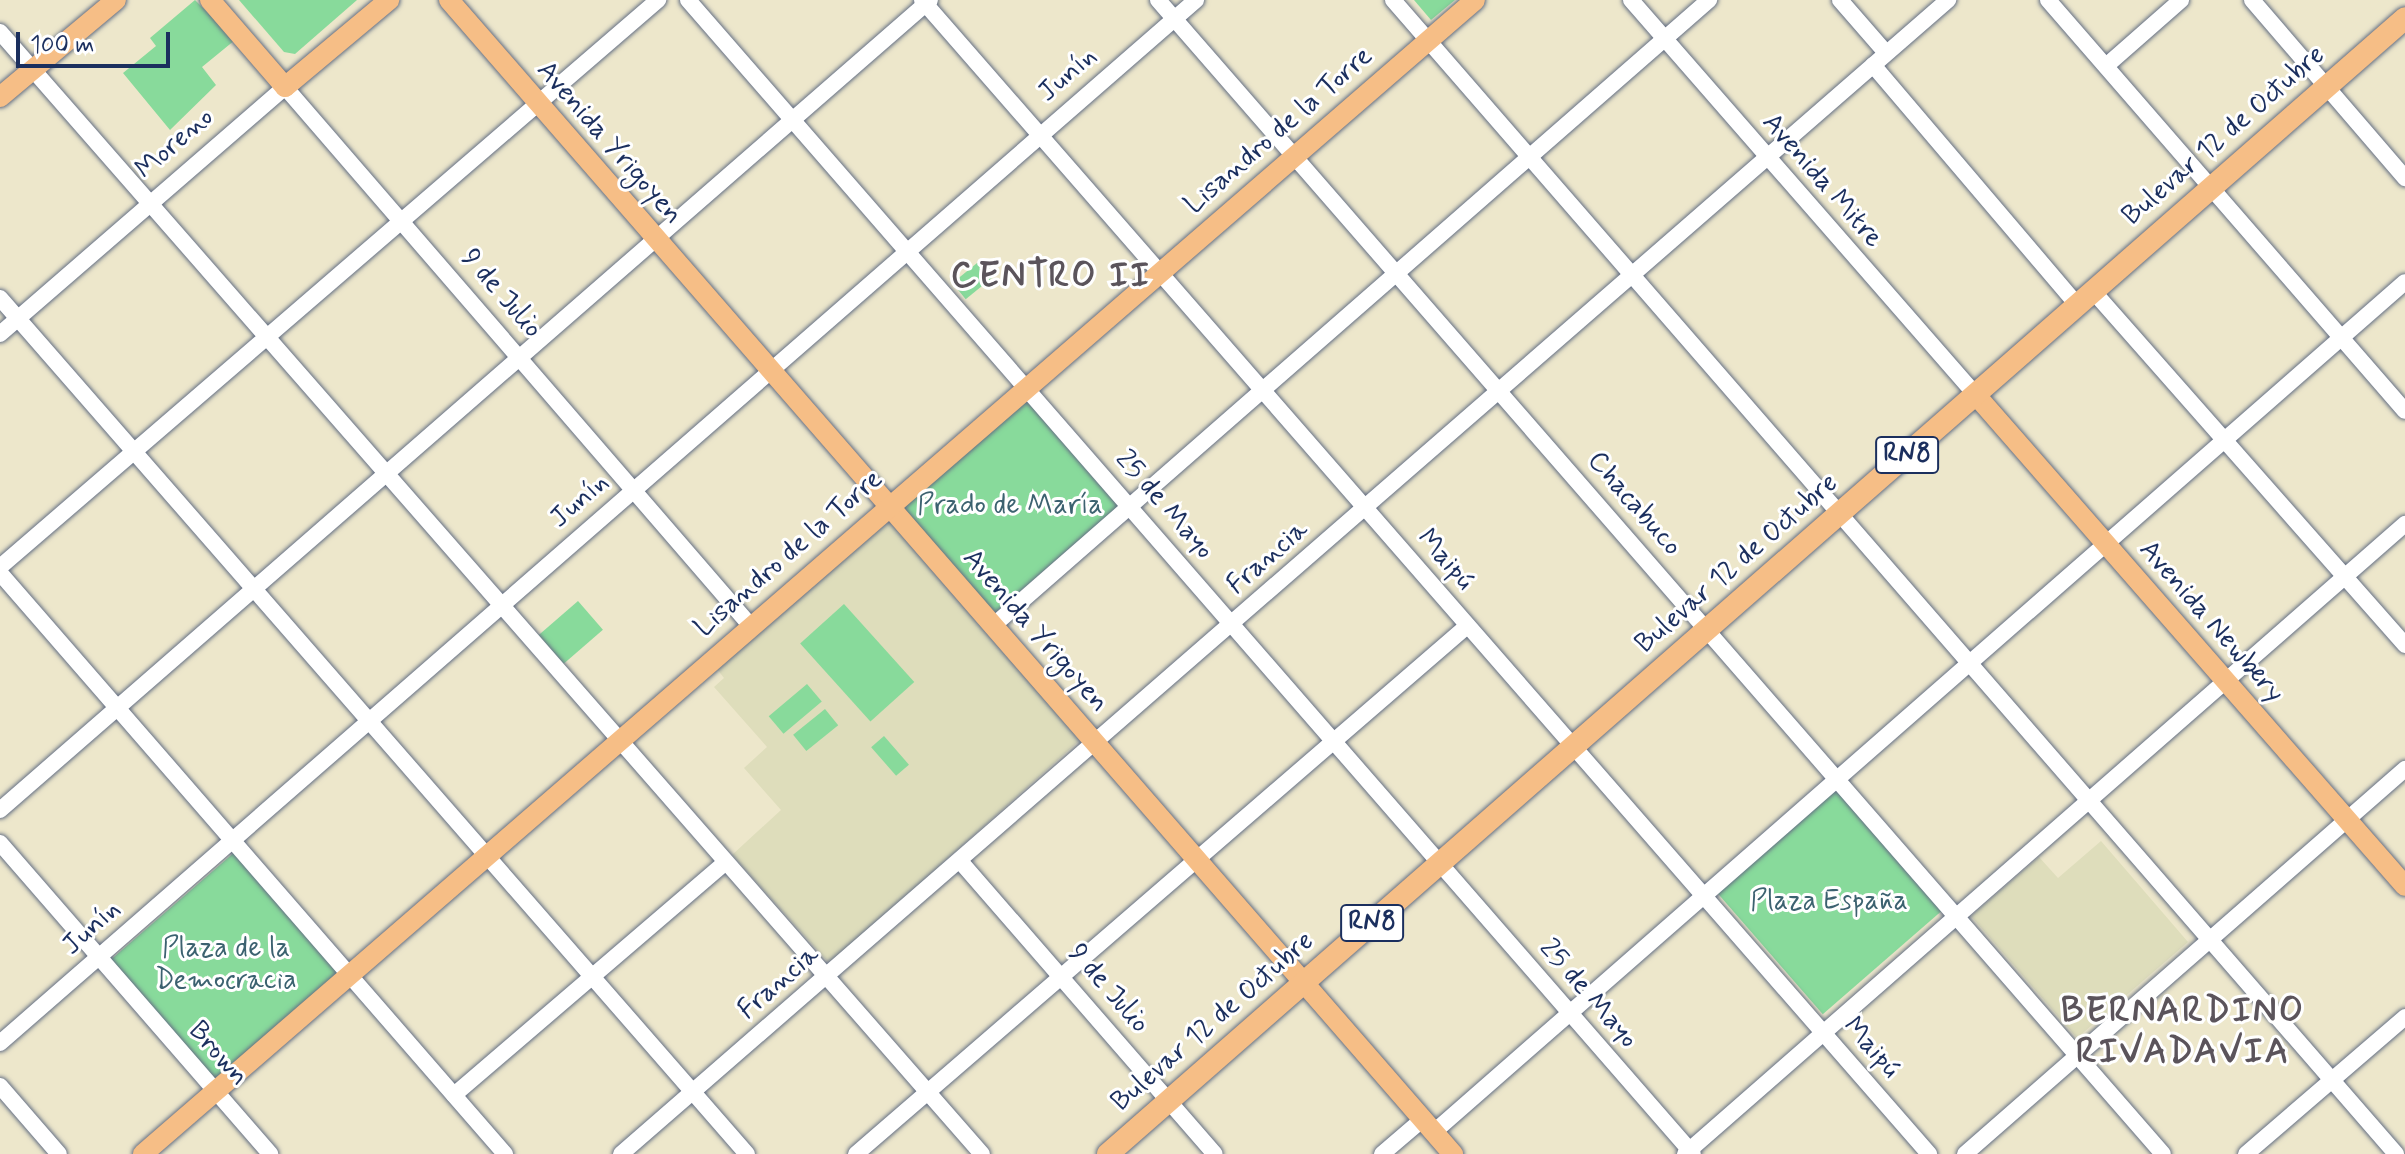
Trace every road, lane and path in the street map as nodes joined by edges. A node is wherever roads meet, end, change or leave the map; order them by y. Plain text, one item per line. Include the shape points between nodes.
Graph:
1 (116, 0) edge
2 (210, 0) edge
3 (389, 0) edge
4 (449, 0) edge
5 (658, 0) edge
6 (688, 0) edge
7 (1158, 0) edge
8 (1196, 0) edge
9 (1393, 0) edge
10 (1475, 0) edge
11 (1631, 0) edge
12 (1709, 0) edge
13 (1840, 0) edge
14 (1948, 0) edge
15 (2048, 0) edge
16 (2181, 0) edge
17 (2252, 0) edge
18 (926, 1) edge
19 (2405, 18) edge
20 (1174, 19) junction
21 (0, 32) edge
22 (1428, 40) junction
23 (1665, 40) junction
24 (1886, 53) junction
25 (1873, 65) junction
26 (2106, 66) junction
27 (32, 70) junction
28 (2327, 86) junction
29 (285, 87) junction
30 (0, 97) edge
31 (537, 105) junction
32 (793, 118) junction
33 (1040, 134) junction
34 (1293, 153) junction
35 (1531, 158) junction
36 (1767, 158) junction
37 (2405, 178) edge
38 (2210, 188) junction
39 (149, 203) junction
40 (401, 221) junction
41 (655, 240) junction
42 (908, 251) junction
43 (1160, 272) junction
44 (1399, 274) junction
45 (1633, 277) junction
46 (2405, 282) edge
47 (0, 298) edge
48 (2085, 298) junction
49 (18, 318) junction
50 (0, 334) edge
51 (267, 337) junction
52 (2340, 338) junction
53 (519, 358) junction
54 (771, 372) junction
55 (1026, 386) junction
56 (1500, 390) junction
57 (1264, 392) junction
58 (1975, 394) junction
59 (2405, 411) edge
60 (2223, 438) junction
61 (134, 452) junction
62 (386, 473) junction
63 (633, 489) junction
64 (889, 504) junction
65 (1133, 507) junction
66 (1365, 507) junction
67 (1838, 516) junction
68 (2405, 524) edge
69 (2105, 542) junction
70 (0, 570) edge
71 (2344, 577) junction
72 (254, 589) junction
73 (501, 605) junction
74 (749, 624) junction
75 (1232, 624) junction
76 (994, 625) junction
77 (1467, 626) junction
78 (1709, 629) junction
79 (2405, 645) edge
80 (1967, 663) junction
81 (2225, 684) junction
82 (116, 706) junction
83 (369, 720) junction
84 (618, 738) junction
85 (1333, 741) junction
86 (1095, 743) junction
87 (1574, 747) junction
88 (2405, 769) edge
89 (1836, 780) junction
90 (2088, 805) junction
91 (0, 810) edge
92 (2347, 819) junction
93 (231, 839) junction
94 (0, 843) edge
95 (485, 854) junction
96 (1195, 860) junction
97 (960, 861) junction
98 (726, 862) junction
99 (1440, 864) junction
100 (2405, 886) edge
101 (1703, 896) junction
102 (1957, 919) junction
103 (2211, 942) junction
104 (99, 957) junction
105 (347, 972) junction
106 (1060, 976) junction
107 (593, 977) junction
108 (826, 977) junction
109 (1304, 983) junction
110 (1569, 1012) junction
111 (2405, 1017) edge
112 (1822, 1032) junction
113 (0, 1043) edge
114 (2080, 1057) junction
115 (2331, 1080) junction
116 (0, 1086) edge
117 (215, 1090) junction
118 (694, 1092) junction
119 (928, 1093) junction
120 (454, 1095) junction
121 (1169, 1101) junction
122 (1428, 1125) junction
123 (1689, 1153) edge
124 (59, 1154) edge
125 (143, 1154) edge
126 (270, 1154) edge
127 (505, 1154) edge
128 (621, 1154) edge
129 (747, 1154) edge
130 (856, 1154) edge
131 (982, 1154) edge
132 (1108, 1154) edge
133 (1215, 1154) edge
134 (1382, 1154) edge
135 (1453, 1154) edge
136 (1929, 1154) edge
137 (1965, 1154) edge
138 (2163, 1154) edge
139 (2246, 1154) edge
140 (2396, 1154) edge

1 - 27 main road
2 - 29 main road, 9 de Julio
3 - 29 main road, Moreno
4 - 31 main road, Avenida Yrigoyen
5 - 31 street
6 - 32 street, 25 de Mayo
7 - 20 street, Chacabuco
8 - 20 street, Junín
9 - 22 street
10 - 22 main road, Lisandro de la Torre
11 - 23 street, Avenida Mitre
12 - 23 street
13 - 24 street
14 - 24 street, Francia
15 - 26 street
16 - 26 street
17 - 28 street
18 - 32 street
18 - 33 street, Maipú
19 - 28 highway, Bulevar 12 de Octubre / RN8
20 - 33 street, Junín
20 - 34 street, Chacabuco
21 - 27 street
22 - 34 main road, Lisandro de la Torre
22 - 35 street
23 - 35 street
23 - 36 street, Avenida Mitre
24 - 25 street, Francia
25 - 36 street, Francia
25 - 48 street
26 - 38 street
27 - 30 main road
27 - 39 street
28 - 37 street
28 - 38 highway, Bulevar 12 de Octubre / RN8
29 - 39 street, Moreno
29 - 40 street, 9 de Julio
31 - 40 street
31 - 41 main road, Avenida Yrigoyen
32 - 41 street
32 - 42 street, 25 de Mayo
33 - 42 street, Junín
33 - 43 street, Maipú
34 - 43 main road, Lisandro de la Torre
34 - 44 street, Chacabuco
35 - 44 street
35 - 45 street
36 - 45 street, Francia
36 - 58 street, Avenida Mitre
38 - 48 highway, Bulevar 12 de Octubre / RN8
38 - 52 street
39 - 49 street, Moreno
39 - 51 street
40 - 51 street
40 - 53 street, 9 de Julio
41 - 53 street
41 - 54 main road, Avenida Yrigoyen
42 - 54 street, Junín
42 - 55 street, 25 de Mayo
43 - 55 main road, Lisandro de la Torre
43 - 57 street, Maipú
44 - 56 street, Chacabuco
44 - 57 street
45 - 56 street, Francia
45 - 67 street
46 - 52 street
47 - 49 street
48 - 58 highway, Bulevar 12 de Octubre / RN8
48 - 60 street
49 - 50 street, Moreno
49 - 61 street
51 - 61 street
51 - 62 street
52 - 59 street
52 - 60 street
53 - 62 street
53 - 63 street, 9 de Julio
54 - 63 street, Junín
54 - 64 main road, Avenida Yrigoyen
55 - 64 main road, Lisandro de la Torre
55 - 65 street, 25 de Mayo
56 - 66 street, Francia
56 - 78 street, Chacabuco
57 - 65 street
57 - 66 street, Maipú
58 - 67 highway, Bulevar 12 de Octubre / RN8
58 - 69 main road, Avenida Newbery
60 - 69 street
60 - 71 street
61 - 70 street
61 - 72 street
62 - 72 street
62 - 73 street
63 - 73 street, Junín
63 - 74 street, 9 de Julio
64 - 74 main road, Lisandro de la Torre
64 - 76 main road, Avenida Yrigoyen
65 - 75 street, 25 de Mayo
65 - 76 street
66 - 75 street, Francia
66 - 77 street, Maipú
67 - 78 highway, Bulevar 12 de Octubre / RN8
67 - 80 street
68 - 71 street
69 - 80 street
69 - 81 main road, Avenida Newbery
70 - 82 street
71 - 79 street
71 - 81 street
72 - 82 street
72 - 83 street
73 - 83 street, Junín
73 - 84 street
74 - 84 main road, Lisandro de la Torre
75 - 85 street, 25 de Mayo
75 - 86 street, Francia
76 - 86 main road, Avenida Yrigoyen
77 - 85 street
77 - 87 street, Maipú
78 - 87 highway, Bulevar 12 de Octubre / RN8
78 - 89 street, Chacabuco
80 - 89 street
80 - 90 street
81 - 90 street
81 - 92 main road, Avenida Newbery
82 - 91 street
82 - 93 street
83 - 93 street, Junín
83 - 95 street
84 - 95 main road, Lisandro de la Torre
84 - 98 street
85 - 96 street
85 - 99 street, 25 de Mayo
86 - 96 main road, Avenida Yrigoyen
86 - 97 street, Francia
87 - 99 highway, Bulevar 12 de Octubre / RN8
87 - 101 street, Maipú
88 - 92 street
89 - 101 street
89 - 102 street, Chacabuco
90 - 102 street
90 - 103 street
92 - 100 main road, Avenida Newbery
92 - 103 street
93 - 104 street, Junín
93 - 105 street
94 - 104 street, Brown
95 - 105 main road, Lisandro de la Torre
95 - 107 street
96 - 106 street
96 - 109 main road, Avenida Yrigoyen
97 - 106 street, 9 de Julio
97 - 108 street, Francia
98 - 107 street
98 - 108 street
99 - 109 highway, Bulevar 12 de Octubre / RN8
99 - 110 street, 25 de Mayo
101 - 110 street
101 - 112 street, Maipú
102 - 112 street
102 - 114 street, Chacabuco
103 - 114 street
103 - 115 street
104 - 113 street, Junín
104 - 117 street, Brown
105 - 117 main road, Lisandro de la Torre
105 - 120 street
106 - 119 street
106 - 121 street, 9 de Julio
107 - 118 street
107 - 120 street
108 - 118 street, Francia
108 - 119 street
109 - 121 highway, Bulevar 12 de Octubre / RN8
109 - 122 main road, Avenida Yrigoyen
110 - 122 street
110 - 123 street, 25 de Mayo
111 - 115 street
112 - 123 street
112 - 136 street, Maipú
114 - 137 street
114 - 138 street, Chacabuco
115 - 139 street
115 - 140 street
116 - 124 street
117 - 125 main road, Lisandro de la Torre
117 - 126 street, Brown
118 - 128 street, Francia
118 - 129 street
119 - 130 street
119 - 131 street
120 - 127 street
121 - 132 highway, Bulevar 12 de Octubre / RN8
121 - 133 street, 9 de Julio
122 - 134 street
122 - 135 main road, Avenida Yrigoyen

